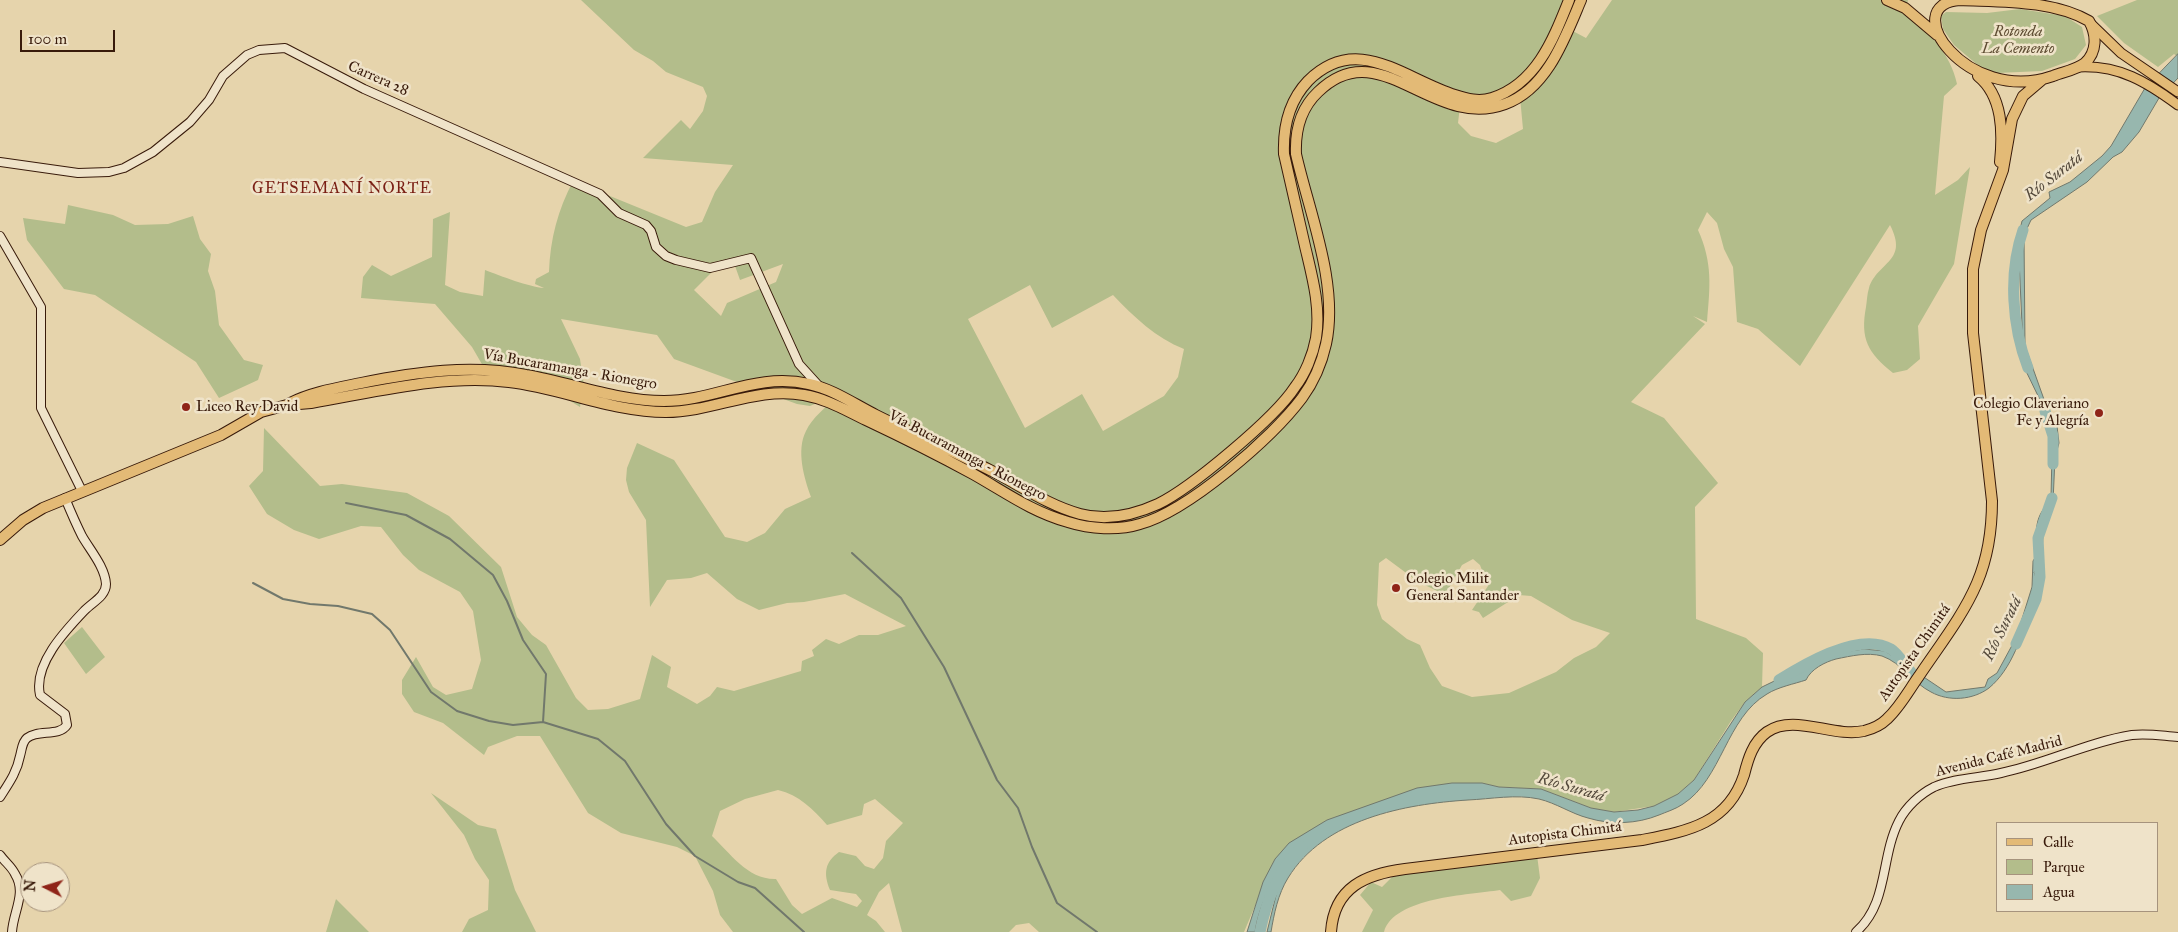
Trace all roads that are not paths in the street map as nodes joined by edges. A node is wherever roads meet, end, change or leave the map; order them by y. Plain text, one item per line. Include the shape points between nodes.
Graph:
1 (1569, 0) edge
2 (1581, 0) edge
3 (1887, 0) edge
4 (1959, 0) edge
5 (2089, 22) junction
6 (1941, 40) junction
7 (2078, 67) junction
8 (1972, 70) junction
9 (2043, 79) junction
10 (2176, 90) edge
11 (2178, 106) edge
12 (0, 162) edge
13 (1992, 202) junction
14 (0, 236) edge
15 (799, 364) junction
16 (795, 382) junction
17 (819, 387) junction
18 (287, 405) junction
19 (82, 491) junction
20 (65, 498) junction
21 (0, 540) edge
22 (2178, 737) edge
23 (0, 797) edge
24 (0, 855) edge
25 (12, 932) edge
26 (1330, 932) edge
27 (1856, 932) edge

1 - 17 highway, Vía Bucaramanga - Rionegro via 1532,73 1517,87 1491,98 1462,98 1422,83 1386,64 1365,59 1348,59 1333,64 1306,83 1295,98 1284,134 1284,154 1316,293 1315,341 1307,367 1295,388 1270,415 1221,459 1162,502 1127,515 1110,517 1092,517 1069,511
2 - 18 highway, Vía Bucaramanga - Rionegro via 1550,63 1520,97 1506,104 1479,110 1460,107 1365,70 1338,77 1316,93 1295,134 1296,154 1328,292 1326,344 1316,372 1304,395 1287,416 1226,471 1198,495 1140,525 1095,527 1045,514 900,436 833,403 806,395 759,394 693,410 646,411 521,384 463,379
3 - 6 highway via 1916,16
4 - 5 highway via 2045,5 2062,8
4 - 6 highway via 1944,6 1936,16 1936,29
5 - 7 highway via 2095,36 2094,48
5 - 10 main road via 2121,53
6 - 8 highway via 1956,58
7 - 9 highway
7 - 11 main road via 2112,68 2144,82
8 - 9 highway via 2002,80
8 - 13 highway, Autopista Chimitá via 1990,88 1999,111 2001,160
9 - 13 highway, Autopista Chimitá via 2018,105 2012,119 2003,170
12 - 15 street, Carrera 28 via 78,173 124,168 153,152 190,122 209,100 223,76 247,55 260,50 285,48 364,89 600,194 619,214 646,225 656,247 666,256 710,268 751,258
13 - 26 highway, Autopista Chimitá via 1976,251 1972,301 1972,333 1992,501 1986,557 1962,613 1887,719 1862,731 1792,726 1768,731 1754,746 1739,789 1726,808 1690,828 1642,840 1379,872 1364,878 1342,899
14 - 19 street via 41,308 41,408
15 - 16 street via 800,374
15 - 17 street
16 - 17 highway, Vía Bucaramanga - Rionegro
16 - 18 highway, Vía Bucaramanga - Rionegro via 760,382 686,400 649,401 518,373 465,369 416,373 340,387 302,397
18 - 19 highway, Vía Bucaramanga - Rionegro via 261,412 221,435
19 - 20 highway, Vía Bucaramanga - Rionegro
20 - 21 highway, Vía Bucaramanga - Rionegro via 23,520
20 - 23 street via 106,584 104,593 78,618 44,665 40,695 65,714 67,725 26,739 16,774
22 - 27 street, Avenida Café Madrid via 2126,736 2025,767 1948,782 1931,789 1912,803 1899,820 1878,901
24 - 25 street via 15,872 20,885

